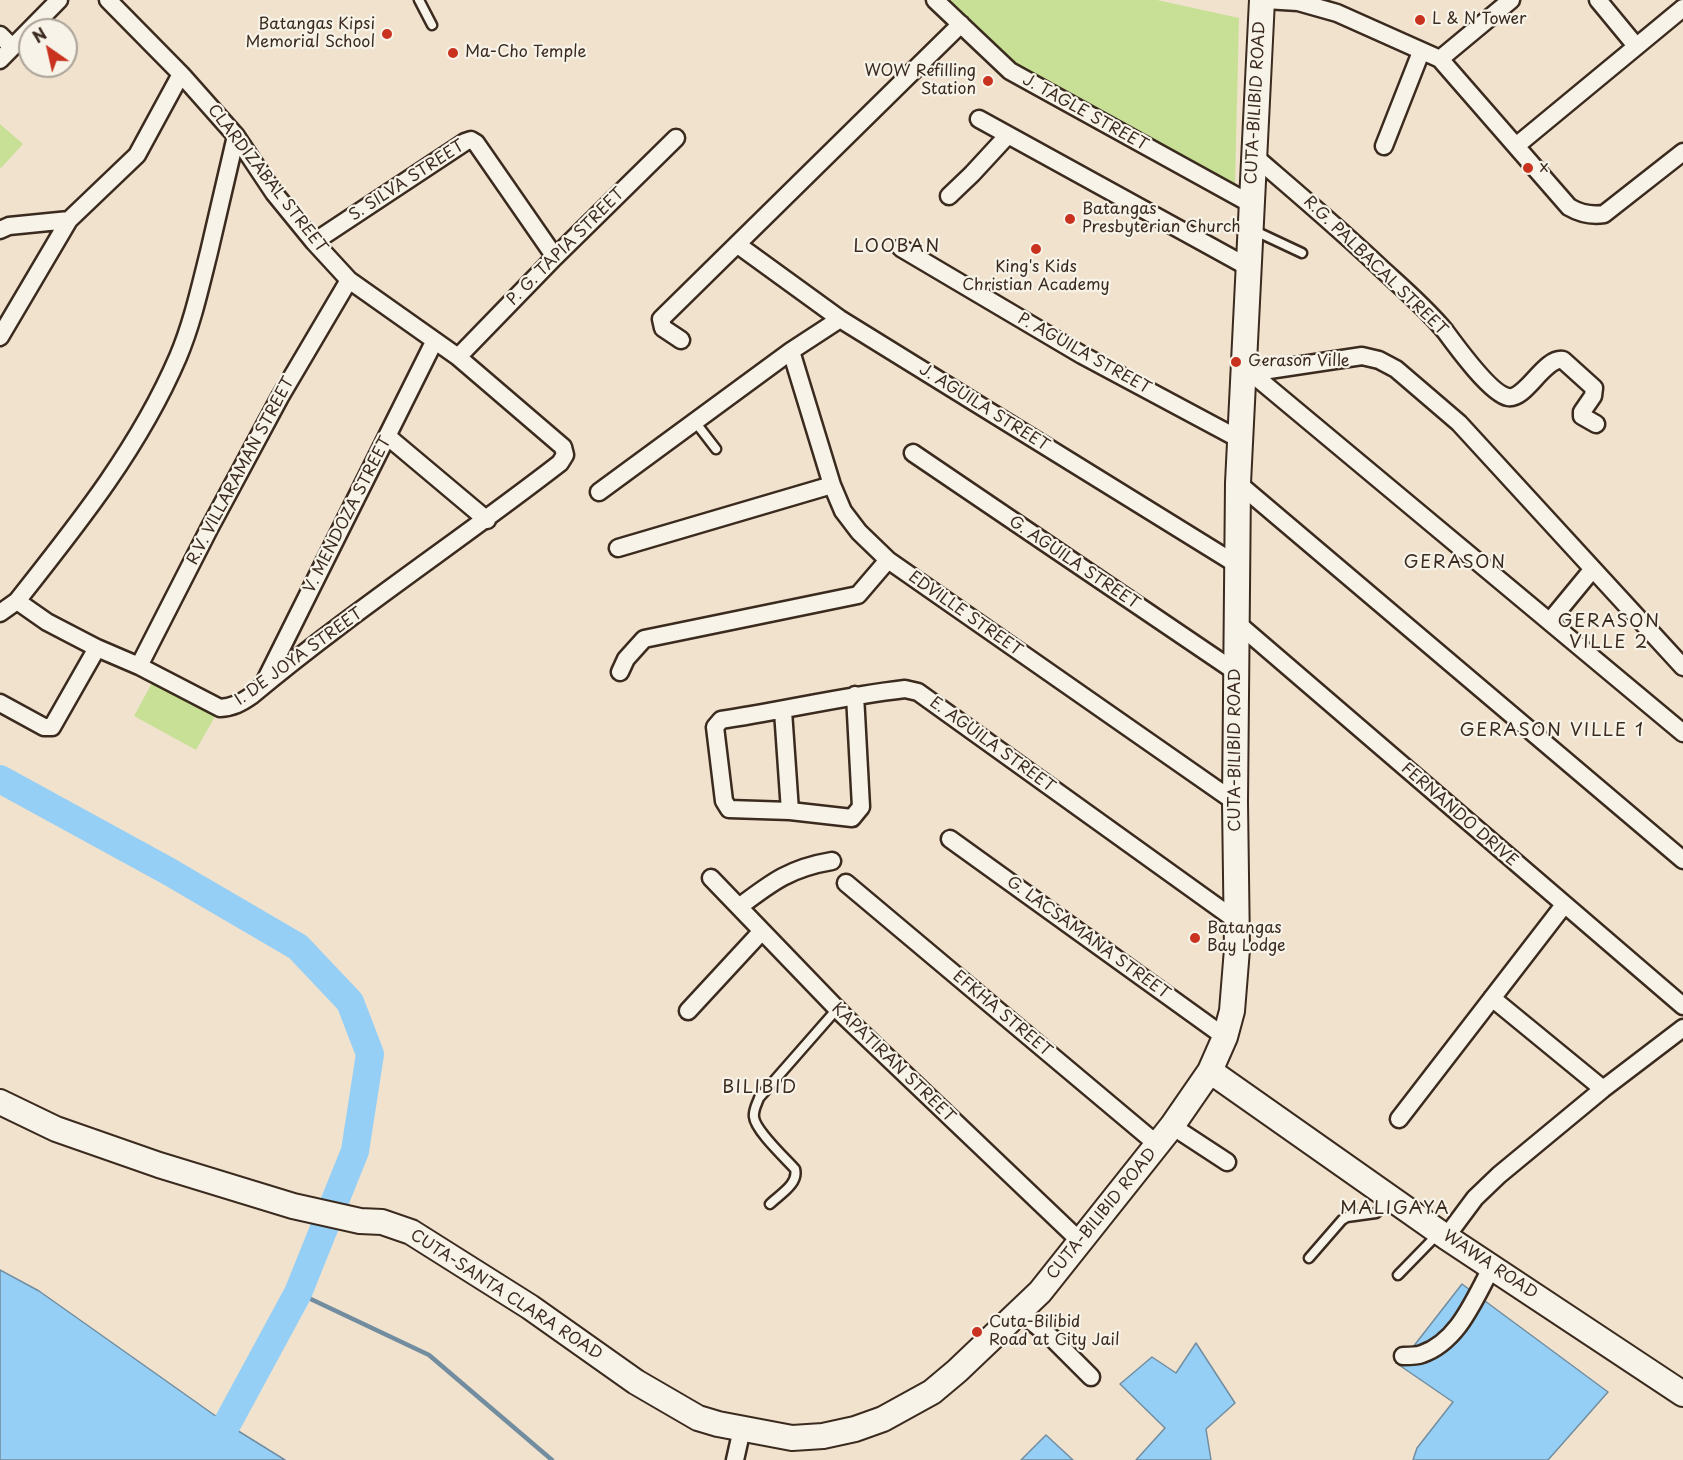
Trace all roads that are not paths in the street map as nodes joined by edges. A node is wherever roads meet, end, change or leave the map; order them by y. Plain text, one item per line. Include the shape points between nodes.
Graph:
1 (59, 0) edge
2 (108, 0) edge
3 (419, 0) edge
4 (935, 0) edge
5 (1263, 0) edge
6 (1511, 0) edge
7 (1598, 0) edge
8 (1683, 8) edge
9 (961, 24) junction
10 (432, 25) dead end
11 (0, 34) edge
12 (1636, 46) junction
13 (12, 47) junction
14 (1421, 52) junction
15 (0, 60) edge
16 (1440, 60) junction
17 (181, 74) junction
18 (979, 118) dead end
19 (1008, 135) junction
20 (236, 136) junction
21 (676, 138) dead end
22 (1384, 146) dead end
23 (1516, 146) junction
24 (1683, 152) edge
25 (1253, 155) junction
26 (949, 196) dead end
27 (1251, 204) junction
28 (69, 220) junction
29 (1250, 229) junction
30 (0, 230) edge
31 (314, 243) junction
32 (738, 245) junction
33 (901, 248) dead end
34 (1302, 253) dead end
35 (555, 257) junction
36 (1248, 267) junction
37 (349, 280) junction
38 (840, 319) junction
39 (0, 337) edge
40 (681, 340) dead end
41 (434, 342) junction
42 (791, 351) junction
43 (458, 357) junction
44 (1250, 374) junction
45 (696, 423) junction
46 (1596, 424) dead end
47 (387, 436) junction
48 (1239, 439) junction
49 (716, 449) dead end
50 (913, 453) dead end
51 (560, 464) joint
52 (1238, 483) junction
53 (832, 485) junction
54 (599, 492) dead end
55 (487, 520) junction
56 (618, 548) dead end
57 (888, 560) junction
58 (1236, 564) junction
59 (1592, 570) junction
60 (17, 601) junction
61 (0, 613) edge
62 (1550, 621) junction
63 (1236, 622) junction
64 (97, 648) junction
65 (139, 666) junction
66 (1683, 667) edge
67 (620, 672) dead end
68 (1236, 672) junction
69 (261, 687) junction
70 (855, 695) junction
71 (0, 703) edge
72 (783, 711) junction
73 (1683, 733) edge
74 (1234, 802) junction
75 (790, 811) junction
76 (950, 839) dead end
77 (1683, 860) edge
78 (832, 861) dead end
79 (711, 878) dead end
80 (846, 884) dead end
81 (1564, 905) junction
82 (739, 907) junction
83 (1237, 921) junction
84 (762, 931) junction
85 (1492, 998) junction
86 (1683, 1006) edge
87 (837, 1009) junction
88 (688, 1011) dead end
89 (1683, 1028) edge
90 (1225, 1037) junction
91 (1210, 1071) junction
92 (1603, 1089) junction
93 (0, 1102) edge
94 (1399, 1119) dead end
95 (1165, 1135) junction
96 (1227, 1162) dead end
97 (1392, 1199) junction
98 (770, 1204) dead end
99 (1443, 1235) junction
100 (1081, 1242) junction
101 (1309, 1258) dead end
102 (1492, 1267) junction
103 (1398, 1275) dead end
104 (1020, 1312) junction
105 (1404, 1356) dead end
106 (1091, 1377) dead end
107 (932, 1392) joint
108 (1683, 1394) edge
109 (742, 1429) junction
110 (735, 1460) edge

1 - 13 street
2 - 17 street, CLARDIZABAL STREET
3 - 10 lane
4 - 9 street, J. TAGLE STREET
5 - 14 street via 1298,2 1337,13
5 - 25 street, CUTA-BILIBID ROAD
6 - 16 street
7 - 12 street
8 - 12 street
9 - 27 street, J. TAGLE STREET via 1010,71
9 - 32 street
11 - 13 street
12 - 23 street
13 - 15 street
14 - 16 street
14 - 22 street
16 - 23 street
17 - 20 street, CLARDIZABAL STREET
17 - 28 street via 137,155
18 - 19 street
19 - 26 street
19 - 36 street
20 - 31 street, CLARDIZABAL STREET
20 - 60 street via 200,288 178,358 118,467
21 - 35 street, P. G. TAPIA STREET
23 - 24 street via 1569,207 1591,216 1604,214
25 - 27 street, CUTA-BILIBID ROAD
25 - 46 street, R.G. PALBACAL STREET via 1434,318 1498,392 1511,397 1554,360 1563,360 1594,387 1582,416
27 - 29 street, CUTA-BILIBID ROAD
28 - 30 street
28 - 39 street
29 - 34 lane
29 - 36 street, CUTA-BILIBID ROAD
31 - 35 street, S. SILVA STREET via 471,140
31 - 37 street, CLARDIZABAL STREET
32 - 38 street, J. AGUILA STREET
32 - 40 street via 662,319 663,328
33 - 48 street, P. AGUILA STREET via 1082,355
35 - 43 street, P. G. TAPIA STREET
36 - 44 street, CUTA-BILIBID ROAD
37 - 41 street, CLARDIZABAL STREET
37 - 65 street, R.V. VILLARAMAN STREET via 274,407
38 - 42 street
38 - 58 street, J. AGUILA STREET
41 - 43 street, CLARDIZABAL STREET
41 - 47 street, V. MENDOZA STREET
42 - 45 street
42 - 53 street, EDVILLE STREET
43 - 51 street, CLARDIZABAL STREET via 563,447 565,454
44 - 48 street, CUTA-BILIBID ROAD
44 - 59 street via 1362,356 1396,369 1459,423
44 - 62 street
45 - 49 lane
45 - 54 street
47 - 55 street
47 - 69 street, V. MENDOZA STREET
48 - 52 street, CUTA-BILIBID ROAD
50 - 68 street, G. AGUILA STREET
51 - 55 street, I. DE JOYA STREET
52 - 58 street, CUTA-BILIBID ROAD
52 - 77 street
53 - 56 street
53 - 57 street, EDVILLE STREET via 848,518
55 - 69 street, I. DE JOYA STREET
57 - 67 street via 858,595 644,639
57 - 74 street, EDVILLE STREET
58 - 63 street, CUTA-BILIBID ROAD
59 - 62 street
59 - 66 street
60 - 61 street
60 - 64 street, I. DE JOYA STREET
62 - 73 street
63 - 68 street, CUTA-BILIBID ROAD
63 - 81 street, FERNANDO DRIVE
64 - 65 street, I. DE JOYA STREET
64 - 71 street via 52,727 44,727
65 - 69 street, I. DE JOYA STREET via 220,708 240,704
68 - 74 street, CUTA-BILIBID ROAD
70 - 72 street, E. AGUILA STREET
70 - 75 street via 861,807 852,818
70 - 83 street, E. AGUILA STREET via 905,689 918,692
72 - 75 street
72 - 75 street, E. AGUILA STREET via 721,720 715,727 724,801 729,809
74 - 83 street, CUTA-BILIBID ROAD
76 - 90 street, G. LACSAMANA STREET
78 - 82 street via 792,871
79 - 82 street, KAPATIRAN STREET
80 - 95 street, EFKHA STREET
81 - 85 street
81 - 86 street, FERNANDO DRIVE
82 - 84 street, KAPATIRAN STREET
83 - 90 street, CUTA-BILIBID ROAD via 1235,983
84 - 87 street, KAPATIRAN STREET
84 - 88 street
85 - 92 street
85 - 94 street
87 - 98 lane via 759,1098 753,1113 758,1128 796,1174 795,1180
87 - 100 street, KAPATIRAN STREET
89 - 92 street
90 - 91 street, CUTA-BILIBID ROAD
91 - 95 street, CUTA-BILIBID ROAD
91 - 97 street, WAWA ROAD
92 - 99 street via 1499,1175
93 - 109 street, CUTA-SANTA CLARA ROAD via 92,1143 307,1209 360,1221 382,1221 411,1232 530,1307 636,1382 698,1418
95 - 96 street, EFKHA STREET
95 - 100 street, CUTA-BILIBID ROAD
97 - 99 street, WAWA ROAD
97 - 101 lane via 1376,1213 1342,1220
99 - 102 street, WAWA ROAD
99 - 103 lane
100 - 104 street, CUTA-BILIBID ROAD
102 - 105 street via 1464,1320 1446,1340 1422,1354
102 - 108 street, WAWA ROAD
104 - 106 street via 1053,1338
104 - 107 street, CUTA-BILIBID ROAD
107 - 109 street, CUTA-SANTA CLARA ROAD via 883,1419 823,1436 792,1438
109 - 110 street

